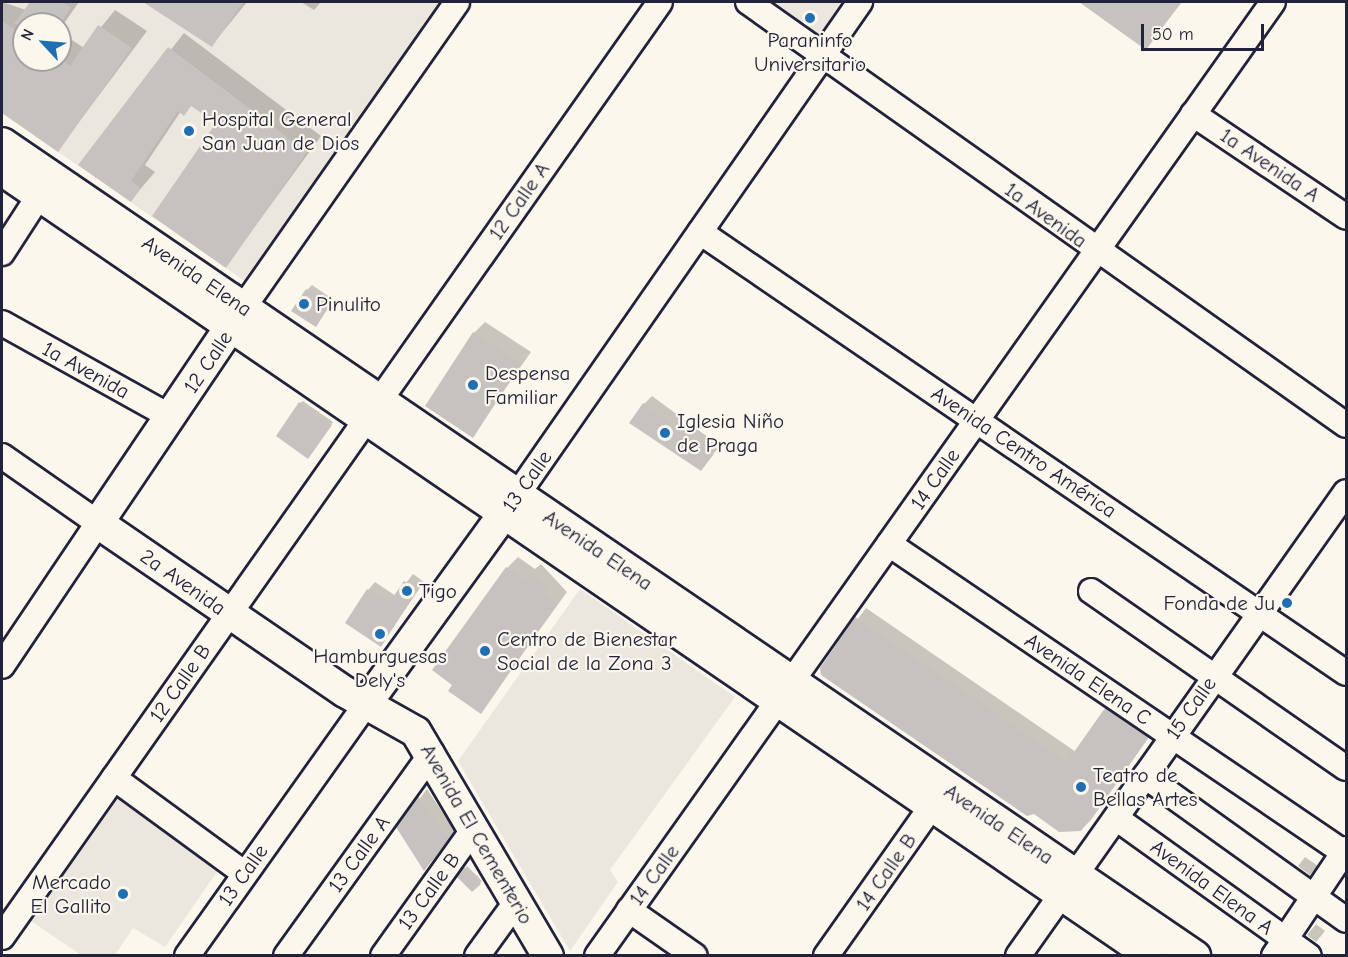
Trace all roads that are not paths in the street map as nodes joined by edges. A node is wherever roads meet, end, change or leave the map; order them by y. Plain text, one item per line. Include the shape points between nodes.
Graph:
1 (457, 2) edge
2 (660, 2) edge
3 (748, 2) edge
4 (860, 2) edge
5 (1273, 2) edge
6 (824, 54) junction
7 (1193, 114) junction
8 (2, 143) edge
9 (2, 170) edge
10 (46, 186) junction
11 (1347, 217) edge
12 (700, 232) junction
13 (1096, 251) junction
14 (2, 253) edge
15 (238, 318) junction
16 (2, 323) edge
17 (372, 409) junction
18 (171, 417) junction
19 (977, 420) junction
20 (1347, 425) edge
21 (2, 456) edge
22 (1347, 492) edge
23 (511, 505) junction
24 (98, 523) junction
25 (889, 544) junction
26 (1091, 591) dead end
27 (1259, 613) junction
28 (229, 614) junction
29 (2, 666) edge
30 (391, 671) junction
31 (1347, 673) edge
32 (1212, 677) junction
33 (785, 691) junction
34 (366, 704) junction
35 (1171, 735) junction
36 (424, 742) junction
37 (1347, 768) edge
38 (1145, 776) junction
39 (114, 778) junction
40 (938, 797) junction
41 (1116, 818) junction
42 (476, 827) junction
43 (1346, 852) edge
44 (244, 873) junction
45 (1068, 885) junction
46 (1313, 898) junction
47 (517, 902) junction
48 (629, 910) junction
49 (1347, 920) edge
50 (2, 937) edge
51 (1279, 947) edge
52 (187, 956) edge
53 (286, 956) edge
54 (383, 956) edge
55 (477, 956) edge
56 (548, 956) edge
57 (597, 956) edge
58 (695, 956) edge
59 (826, 956) edge
60 (1018, 956) edge
61 (1151, 956) edge
62 (1195, 956) edge
63 (1309, 956) edge

1 - 15 street, 12 Calle
2 - 17 street, 12 Calle A
3 - 6 street, 1a Avenida
4 - 6 street, 13 Calle
5 - 7 street, 14 Calle
6 - 12 street, 13 Calle
6 - 13 street, 1a Avenida
7 - 11 street, 1a Avenida A
7 - 13 street, 14 Calle
8 - 10 main road, Avenida Elena
9 - 10 main road, Avenida Elena
10 - 14 street
10 - 15 main road, Avenida Elena
12 - 19 street, Avenida Centro América
12 - 23 street, 13 Calle
13 - 19 street, 14 Calle
13 - 20 street, 1a Avenida
15 - 17 main road, Avenida Elena
15 - 18 main road, 12 Calle
16 - 18 street, 1a Avenida
17 - 23 main road, Avenida Elena
17 - 28 street, 12 Calle B
18 - 24 main road, 12 Calle
19 - 25 street, 14 Calle
19 - 27 street, Avenida Centro América
21 - 24 street, 2a Avenida
22 - 27 street, 15 Calle
23 - 30 main road, 13 Calle
23 - 33 main road, Avenida Elena
24 - 28 main road, 2a Avenida
24 - 29 street, 12 Calle
25 - 33 street, 14 Calle
25 - 35 street, Avenida Elena C
26 - 32 street
27 - 31 street, Avenida Centro América
27 - 32 street, 15 Calle
28 - 34 main road, 2a Avenida
28 - 39 street, 12 Calle B
30 - 34 main road, 13 Calle
30 - 36 main road
32 - 35 street, 15 Calle
32 - 37 street
33 - 40 main road, Avenida Elena
33 - 48 street, 14 Calle
34 - 36 main road, Avenida El Cementerio
34 - 44 street, 13 Calle
35 - 38 street, 15 Calle
35 - 43 street, Avenida Elena C
36 - 42 main road, Avenida El Cementerio
36 - 53 street, 13 Calle A
38 - 41 street, 15 Calle
38 - 46 street
39 - 44 street
39 - 50 street, 12 Calle B
40 - 45 main road, Avenida Elena
40 - 59 street, 14 Calle B
41 - 45 street, 15 Calle
41 - 51 street, Avenida Elena A
42 - 47 main road, Avenida El Cementerio
42 - 54 street, 13 Calle B
43 - 46 street
44 - 52 street, 13 Calle
45 - 60 street, 15 Calle
45 - 61 main road, Avenida Elena
45 - 62 main road, Avenida Elena
46 - 49 street
46 - 51 street
47 - 55 street
47 - 56 main road, Avenida El Cementerio
48 - 57 street, 14 Calle
48 - 58 street
51 - 63 street, Avenida Elena A

